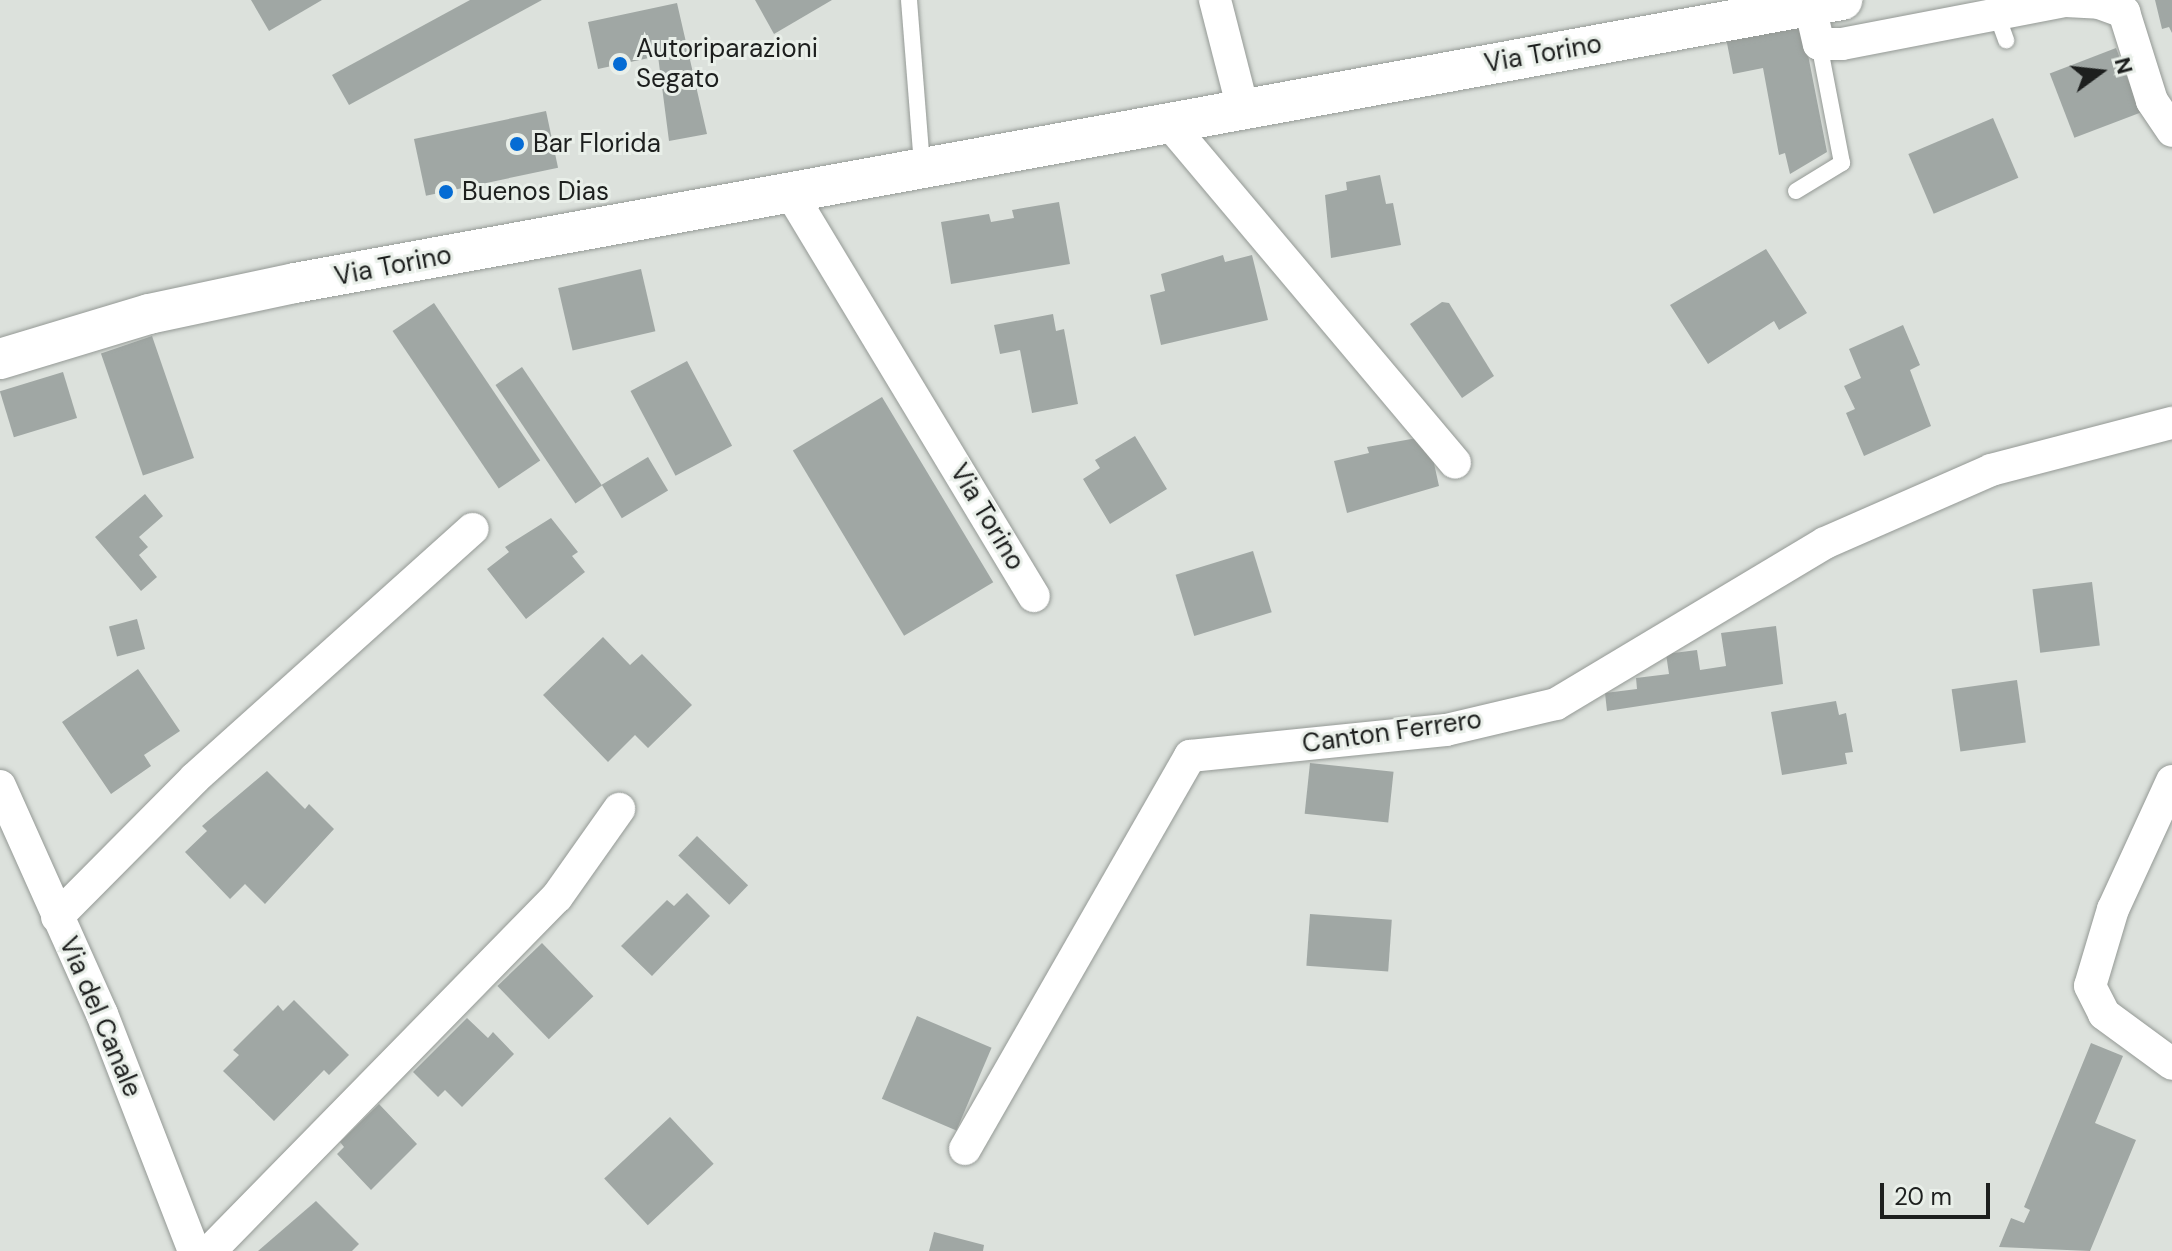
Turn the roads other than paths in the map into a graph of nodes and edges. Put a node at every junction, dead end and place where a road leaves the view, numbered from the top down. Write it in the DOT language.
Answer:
graph roads {
  1 [pos="909,0"];
  2 [pos="1215,0"];
  3 [pos="1824,17"];
  4 [pos="1243,109"];
  5 [pos="2167,114"];
  6 [pos="1169,123"];
  7 [pos="922,167"];
  8 [pos="1796,191"];
  9 [pos="790,192"];
  10 [pos="0,359"];
  11 [pos="2172,423"];
  12 [pos="1455,463"];
  13 [pos="473,529"];
  14 [pos="1034,596"];
  15 [pos="2172,781"];
  16 [pos="0,786"];
  17 [pos="619,809"];
  18 [pos="57,917"];
  19 [pos="2172,1064"];
  20 [pos="965,1149"];
  21 [pos="194,1251"];
  22 [pos="210,1251"];
  1 -- 7 [label="lane"];
  2 -- 4 [label="street"];
  3 -- 4 [label="street, Via Torino"];
  3 -- 5 [label="street"];
  3 -- 8 [label="lane"];
  4 -- 6 [label="street, Via Torino"];
  6 -- 7 [label="street, Via Torino"];
  6 -- 12 [label="street"];
  7 -- 9 [label="street, Via Torino"];
  9 -- 10 [label="street, Via Torino"];
  9 -- 14 [label="street, Via Torino"];
  11 -- 20 [label="street, Canton Ferrero"];
  13 -- 18 [label="street"];
  15 -- 19 [label="street"];
  16 -- 18 [label="street, Via del Canale"];
  17 -- 22 [label="street"];
  18 -- 21 [label="street, Via del Canale"];
}
